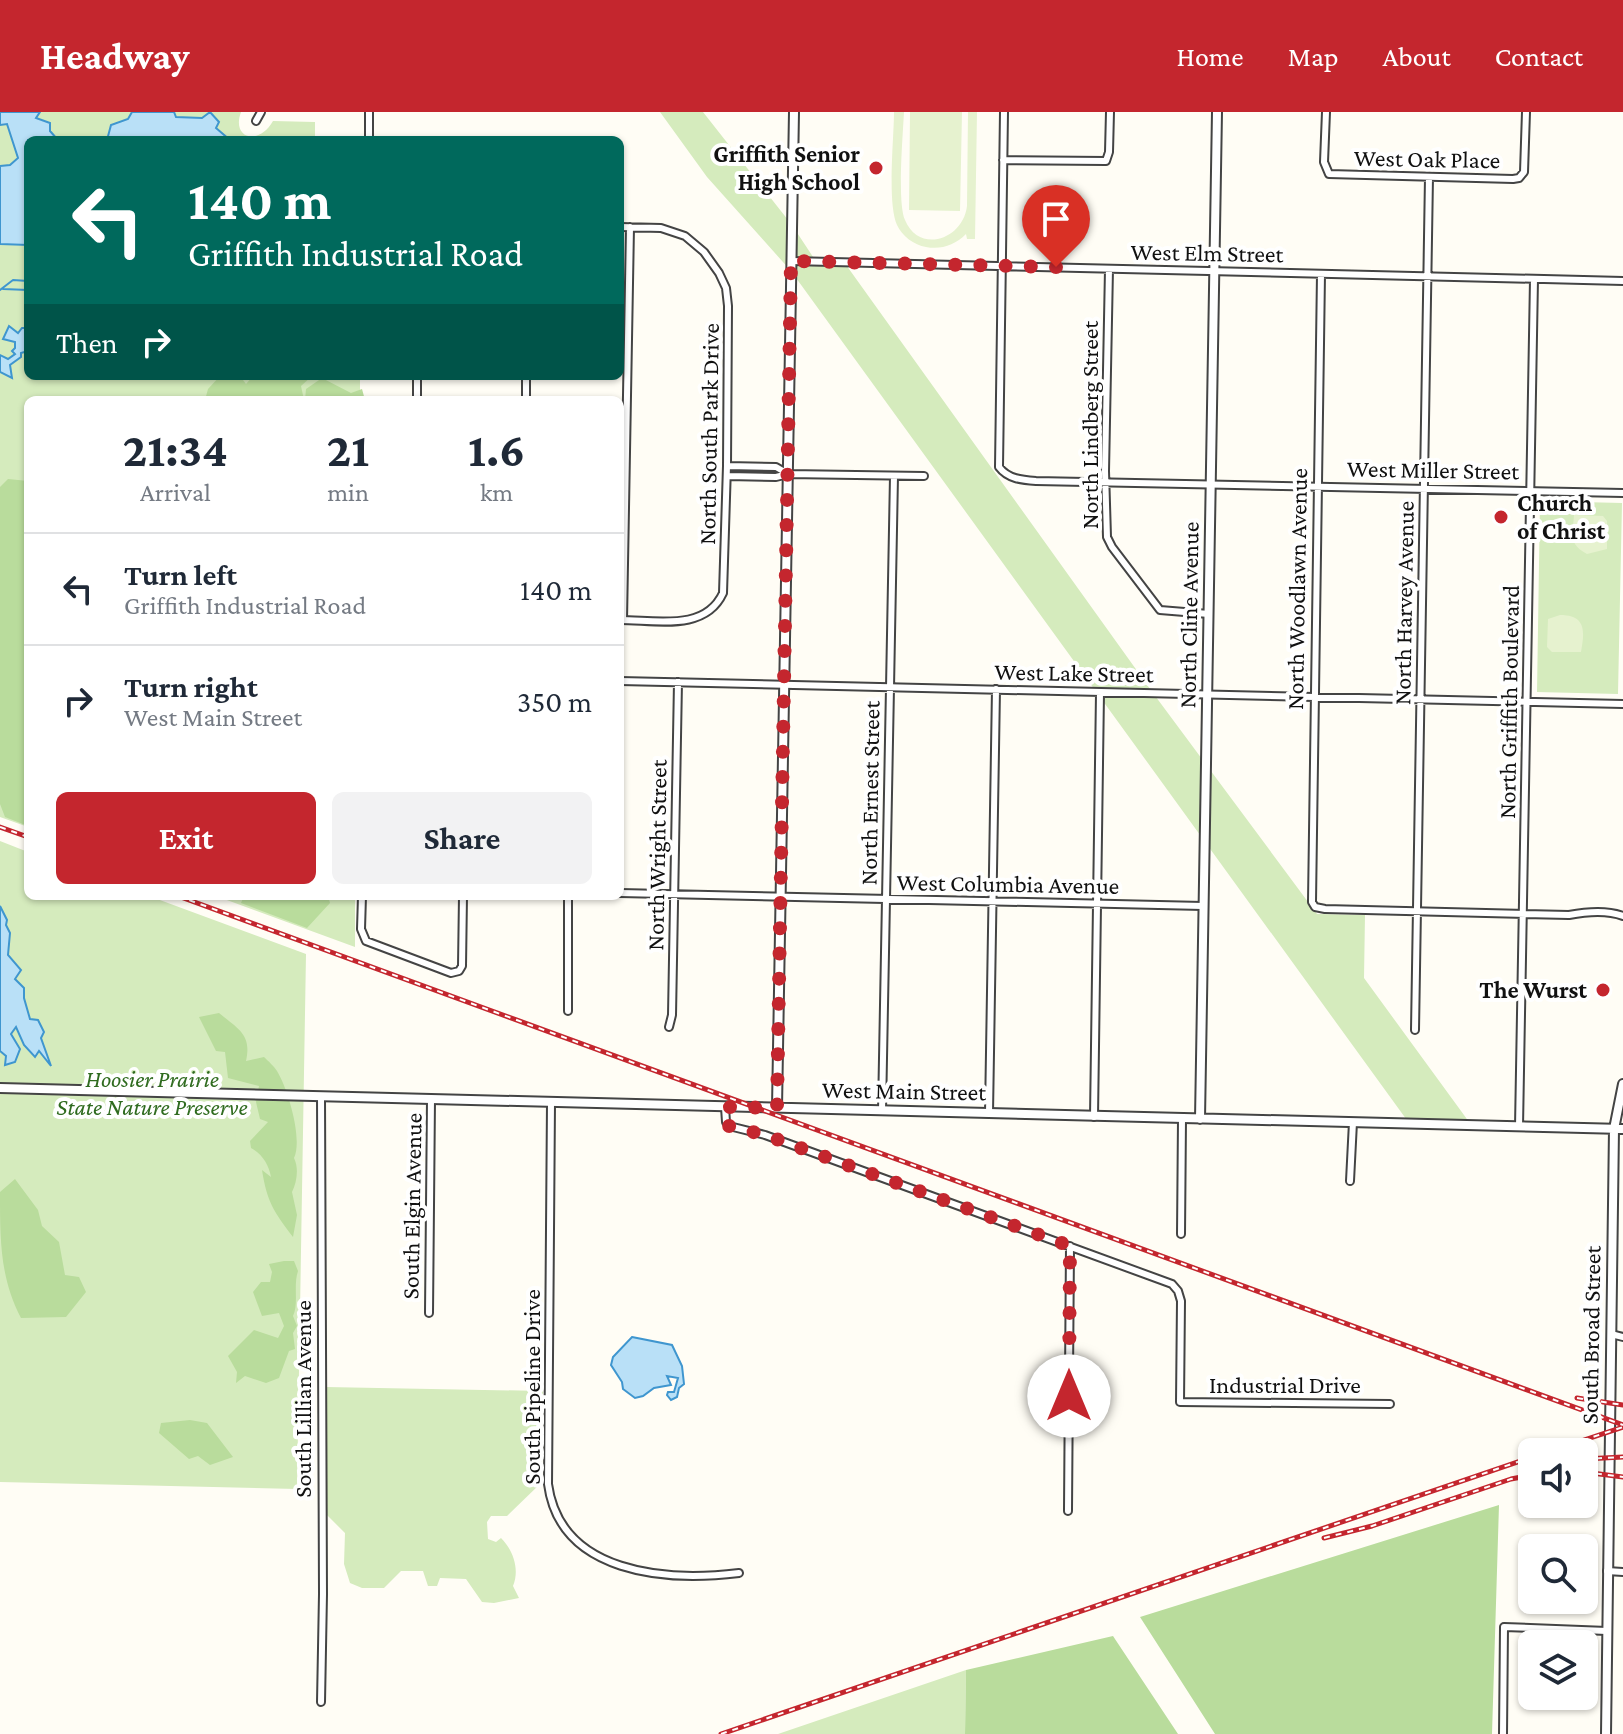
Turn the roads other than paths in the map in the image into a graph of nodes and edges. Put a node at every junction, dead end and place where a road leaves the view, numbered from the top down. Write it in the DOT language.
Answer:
graph roads {
  1 [pos="261,112"];
  2 [pos="369,112"];
  3 [pos="794,112"];
  4 [pos="1004,112"];
  5 [pos="1110,112"];
  6 [pos="1217,112"];
  7 [pos="1326,112"];
  8 [pos="1526,112"];
  9 [pos="256,121"];
  10 [pos="369,136"];
  11 [pos="1003,160"];
  12 [pos="1429,177"];
  13 [pos="624,227"];
  14 [pos="630,227"];
  15 [pos="791,261"];
  16 [pos="1002,266"];
  17 [pos="1109,269"];
  18 [pos="1215,271"];
  19 [pos="1321,274"];
  20 [pos="1427,276"];
  21 [pos="1534,279"];
  22 [pos="1623,281"];
  23 [pos="727,466"];
  24 [pos="788,474"];
  25 [pos="727,476"];
  26 [pos="894,476"];
  27 [pos="924,476"];
  28 [pos="1107,482"];
  29 [pos="1211,483"];
  30 [pos="1317,485"];
  31 [pos="1424,488"];
  32 [pos="1530,490"];
  33 [pos="1623,493"];
  34 [pos="624,522"];
  35 [pos="1209,614"];
  36 [pos="624,620"];
  37 [pos="624,681"];
  38 [pos="678,682"];
  39 [pos="784,685"];
  40 [pos="890,687"];
  41 [pos="996,689"];
  42 [pos="1100,693"];
  43 [pos="1207,694"];
  44 [pos="1314,697"];
  45 [pos="1420,700"];
  46 [pos="1528,702"];
  47 [pos="1623,704"];
  48 [pos="624,893"];
  49 [pos="674,895"];
  50 [pos="780,897"];
  51 [pos="886,899"];
  52 [pos="362,900"];
  53 [pos="463,900"];
  54 [pos="568,900"];
  55 [pos="992,902"];
  56 [pos="1098,904"];
  57 [pos="1203,906"];
  58 [pos="1417,911"];
  59 [pos="1523,914"];
  60 [pos="1623,916"];
  61 [pos="568,1011"];
  62 [pos="669,1027"];
  63 [pos="1415,1030"];
  64 [pos="1623,1084"];
  65 [pos="0,1088"];
  66 [pos="321,1096"];
  67 [pos="431,1099"];
  68 [pos="551,1103"];
  69 [pos="725,1107"];
  70 [pos="777,1108"];
  71 [pos="882,1111"];
  72 [pos="989,1113"];
  73 [pos="1094,1117"];
  74 [pos="1182,1119"];
  75 [pos="1200,1119"];
  76 [pos="1353,1122"];
  77 [pos="1519,1127"];
  78 [pos="1619,1129"];
  79 [pos="1350,1181"];
  80 [pos="1181,1234"];
  81 [pos="1070,1246"];
  82 [pos="429,1313"];
  83 [pos="1611,1334"];
  84 [pos="1623,1337"];
  85 [pos="1390,1404"];
  86 [pos="1068,1511"];
  87 [pos="1607,1571"];
  88 [pos="1623,1572"];
  89 [pos="739,1573"];
  90 [pos="1607,1631"];
  91 [pos="321,1702"];
  92 [pos="1503,1734"];
  93 [pos="1606,1734"];
  1 -- 9 [label="street"];
  2 -- 10 [label="street"];
  3 -- 15 [label="street"];
  4 -- 11 [label="street"];
  5 -- 11 [label="street"];
  6 -- 18 [label="street, North Cline Avenue"];
  7 -- 12 [label="street, West Oak Place"];
  8 -- 12 [label="street, West Oak Place"];
  11 -- 16 [label="street"];
  12 -- 20 [label="street, North Harvey Avenue"];
  13 -- 14 [label="street, North South Park Drive"];
  14 -- 23 [label="street, North South Park Drive"];
  14 -- 34 [label="street"];
  15 -- 16 [label="street, West Elm Street"];
  15 -- 24 [label="street"];
  16 -- 17 [label="street, West Elm Street"];
  16 -- 28 [label="street, West Miller Street"];
  17 -- 18 [label="street, West Elm Street"];
  17 -- 28 [label="street, North Lindberg Street"];
  18 -- 19 [label="street, West Elm Street"];
  18 -- 29 [label="street, North Cline Avenue"];
  19 -- 20 [label="street, West Elm Street"];
  19 -- 30 [label="street, North Woodlawn Avenue"];
  20 -- 21 [label="street, West Elm Street"];
  20 -- 31 [label="street, North Harvey Avenue"];
  21 -- 22 [label="street, West Elm Street"];
  21 -- 32 [label="street, North Griffith Boulevard"];
  23 -- 24 [label="street"];
  23 -- 25 [label="street, North South Park Drive"];
  24 -- 25 [label="street"];
  24 -- 26 [label="street"];
  24 -- 39 [label="street"];
  25 -- 36 [label="street, North South Park Drive"];
  26 -- 27 [label="street"];
  26 -- 40 [label="street, North Ernest Street"];
  28 -- 29 [label="street, West Miller Street"];
  28 -- 35 [label="street, North Lindberg Street"];
  29 -- 30 [label="street, West Miller Street"];
  29 -- 35 [label="street, North Cline Avenue"];
  30 -- 31 [label="street, West Miller Street"];
  30 -- 44 [label="street, North Woodlawn Avenue"];
  31 -- 32 [label="street, West Miller Street"];
  31 -- 45 [label="street, North Harvey Avenue"];
  32 -- 33 [label="street, West Miller Street"];
  32 -- 46 [label="street, North Griffith Boulevard"];
  35 -- 43 [label="street, North Cline Avenue"];
  37 -- 38 [label="street, West Lake Street"];
  38 -- 39 [label="street, West Lake Street"];
  38 -- 49 [label="street, North Wright Street"];
  39 -- 40 [label="street, West Lake Street"];
  39 -- 50 [label="street"];
  40 -- 41 [label="street, West Lake Street"];
  40 -- 51 [label="street, North Ernest Street"];
  41 -- 42 [label="street, West Lake Street"];
  41 -- 55 [label="street"];
  42 -- 43 [label="street, West Lake Street"];
  42 -- 56 [label="street"];
  43 -- 44 [label="street, West Lake Street"];
  43 -- 57 [label="street, North Cline Avenue"];
  44 -- 45 [label="street, West Lake Street"];
  44 -- 58 [label="street, North Woodlawn Avenue"];
  45 -- 46 [label="street, West Lake Street"];
  45 -- 58 [label="street, North Harvey Avenue"];
  46 -- 47 [label="street, West Lake Street"];
  46 -- 59 [label="street, North Griffith Boulevard"];
  48 -- 49 [label="street, West Columbia Avenue"];
  49 -- 50 [label="street, West Columbia Avenue"];
  49 -- 62 [label="street, North Wright Street"];
  50 -- 51 [label="street, West Columbia Avenue"];
  50 -- 70 [label="street"];
  51 -- 55 [label="street, West Columbia Avenue"];
  51 -- 71 [label="street, North Ernest Street"];
  52 -- 53 [label="street"];
  54 -- 61 [label="street"];
  55 -- 56 [label="street, West Columbia Avenue"];
  55 -- 72 [label="street"];
  56 -- 57 [label="street, West Columbia Avenue"];
  56 -- 73 [label="street"];
  57 -- 75 [label="street, North Cline Avenue"];
  58 -- 59 [label="street"];
  58 -- 63 [label="street, North Harvey Avenue"];
  59 -- 60 [label="street"];
  59 -- 77 [label="street, North Griffith Boulevard"];
  64 -- 78 [label="street, South Broad Street"];
  65 -- 66 [label="street, West Main Street"];
  66 -- 67 [label="street, West Main Street"];
  66 -- 91 [label="street, South Lillian Avenue"];
  67 -- 68 [label="street, West Main Street"];
  67 -- 82 [label="street, South Elgin Avenue"];
  68 -- 69 [label="street, West Main Street"];
  68 -- 89 [label="street, South Pipeline Drive"];
  69 -- 70 [label="street, West Main Street"];
  69 -- 81 [label="street"];
  70 -- 71 [label="street, West Main Street"];
  71 -- 72 [label="street, West Main Street"];
  72 -- 73 [label="street, West Main Street"];
  73 -- 74 [label="street, West Main Street"];
  74 -- 75 [label="street, West Main Street"];
  74 -- 80 [label="street"];
  75 -- 76 [label="street, West Main Street"];
  76 -- 77 [label="street, West Main Street"];
  76 -- 79 [label="street"];
  77 -- 78 [label="street, West Main Street"];
  78 -- 83 [label="street, South Broad Street"];
  81 -- 85 [label="street, Industrial Drive"];
  81 -- 86 [label="street"];
  83 -- 84 [label="street"];
  83 -- 87 [label="street, South Broad Street"];
  87 -- 88 [label="street"];
  87 -- 90 [label="street, South Broad Street"];
  90 -- 92 [label="street"];
  90 -- 93 [label="street, South Broad Street"];
}
